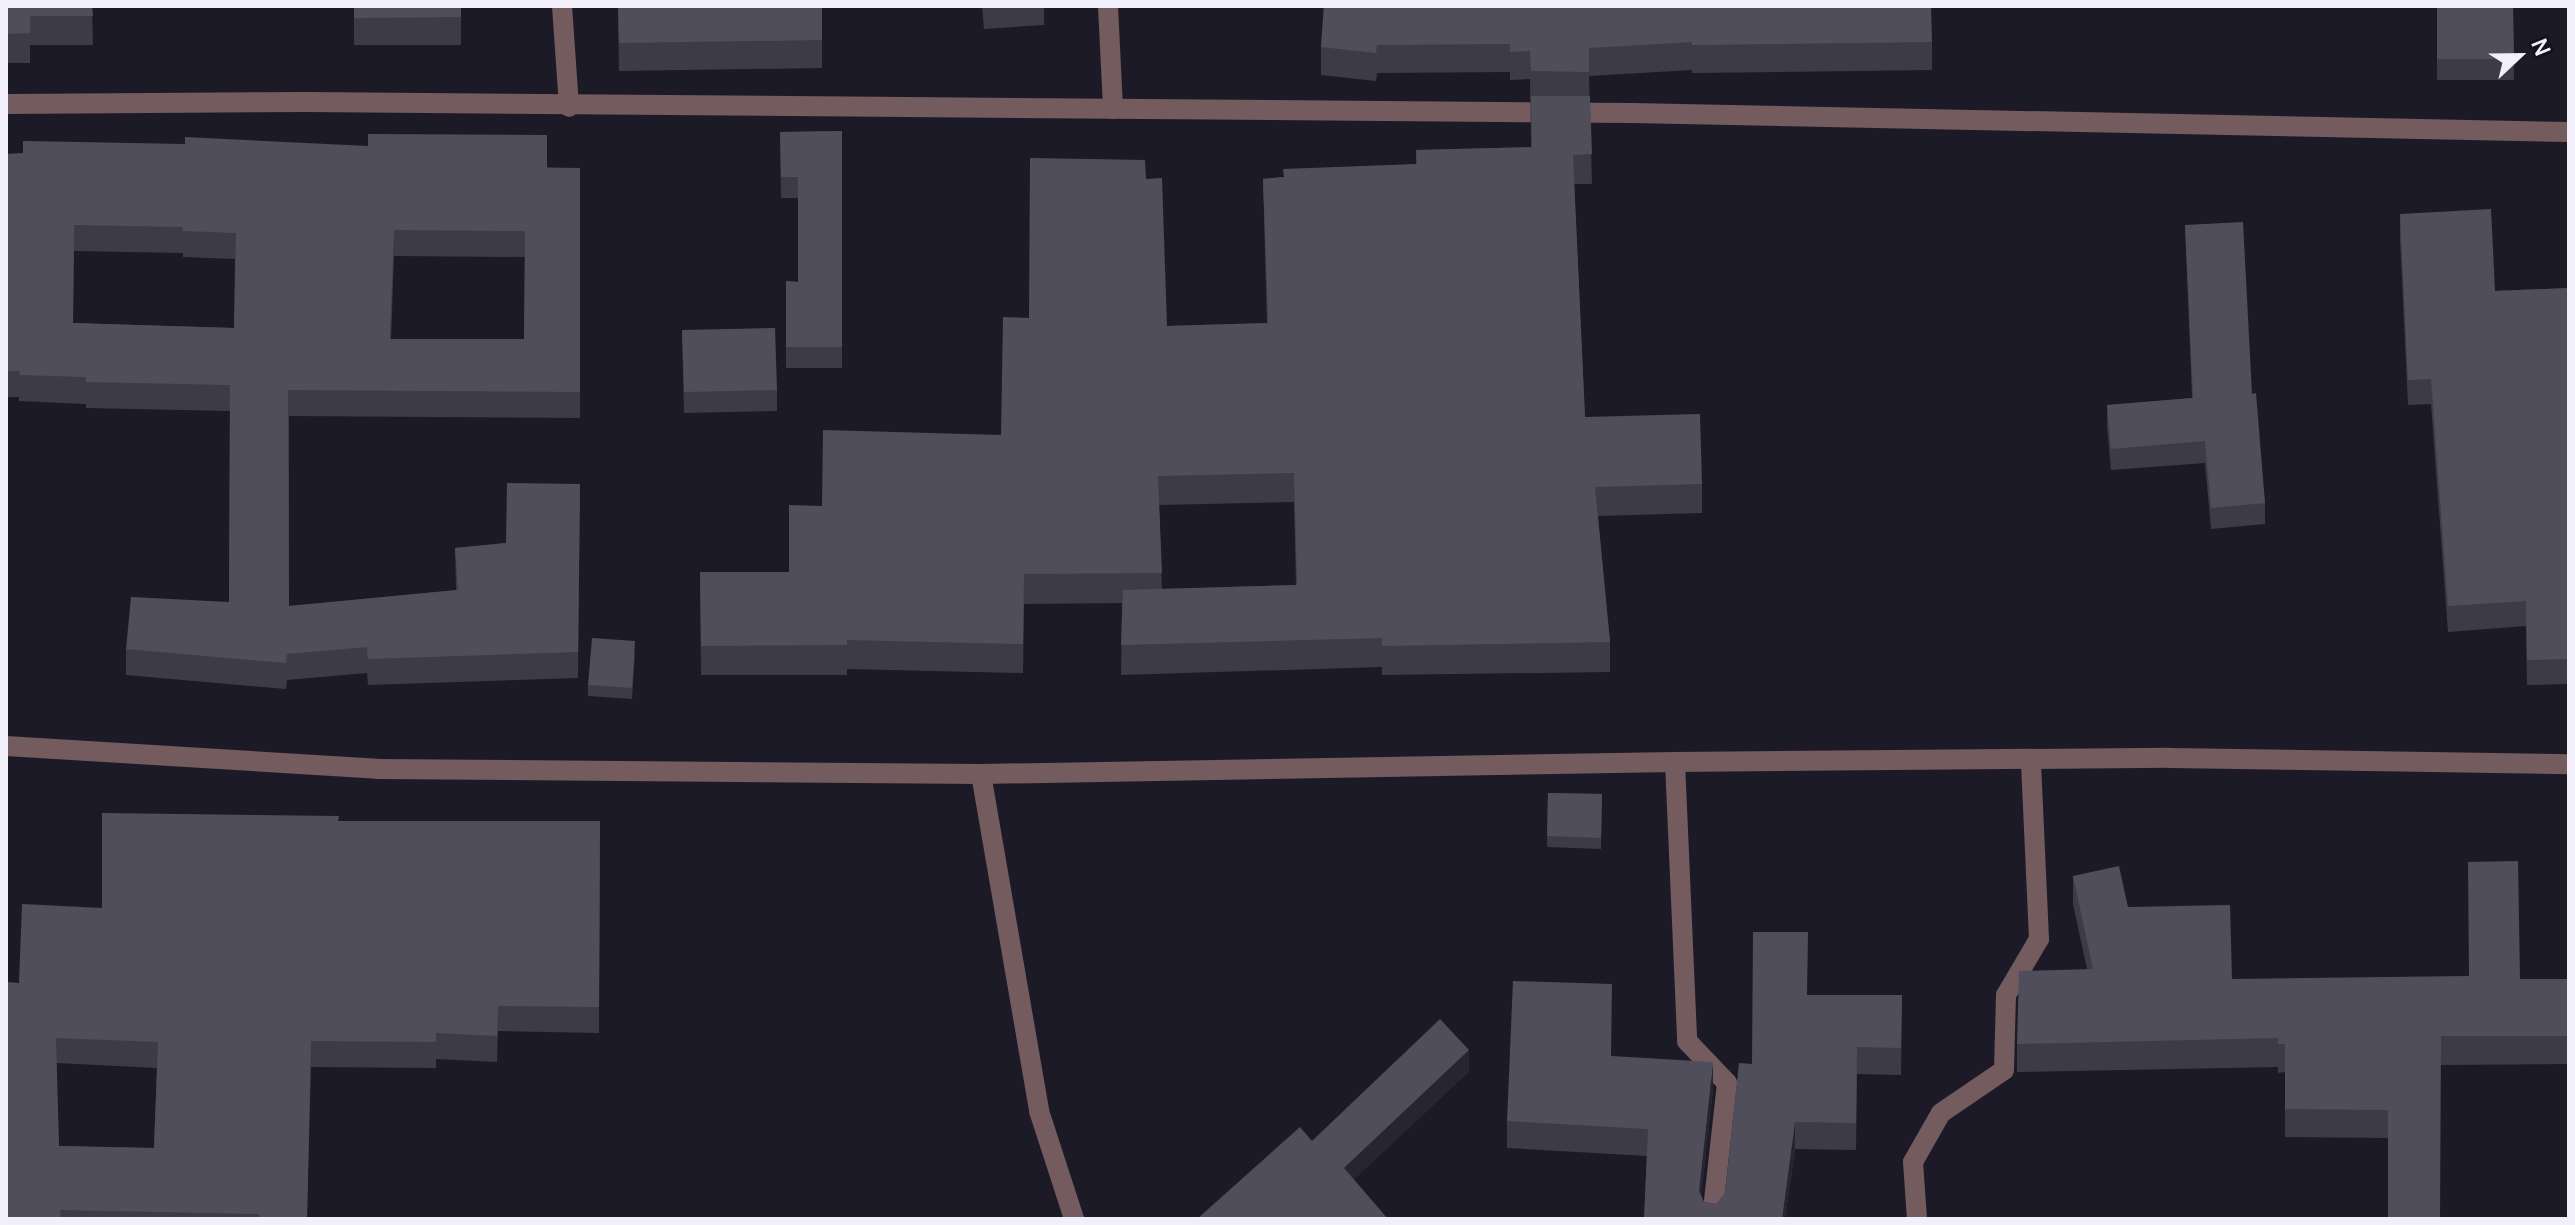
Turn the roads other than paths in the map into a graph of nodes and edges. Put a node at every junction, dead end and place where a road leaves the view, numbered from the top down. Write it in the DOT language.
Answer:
graph roads {
  1 [pos="562,6"];
  2 [pos="1108,6"];
  3 [pos="6,104"];
  4 [pos="569,107"];
  5 [pos="1113,109"];
  6 [pos="2569,132"];
  7 [pos="6,746"];
  8 [pos="2031,761"];
  9 [pos="1675,762"];
  10 [pos="2569,764"];
  11 [pos="981,774"];
  12 [pos="1074,1219"];
  13 [pos="1712,1219"];
  14 [pos="1917,1219"];
  1 -- 4 [label="street"];
  2 -- 5 [label="street"];
  3 -- 4 [label="street"];
  4 -- 5 [label="street"];
  5 -- 6 [label="street"];
  7 -- 11 [label="street"];
  8 -- 9 [label="street"];
  8 -- 10 [label="street"];
  8 -- 14 [label="street"];
  9 -- 11 [label="street"];
  9 -- 13 [label="street"];
  11 -- 12 [label="street"];
}
